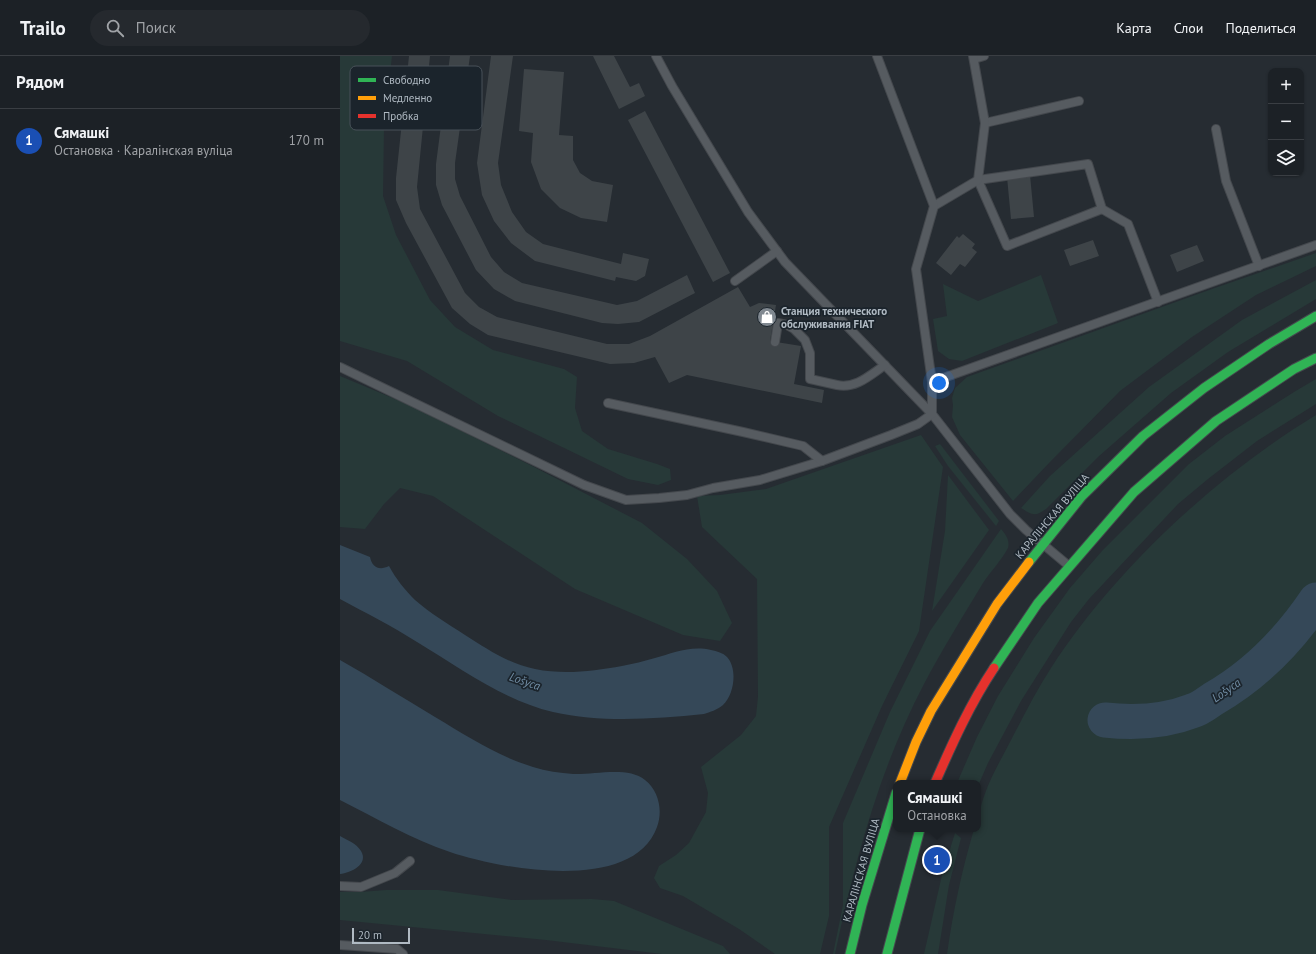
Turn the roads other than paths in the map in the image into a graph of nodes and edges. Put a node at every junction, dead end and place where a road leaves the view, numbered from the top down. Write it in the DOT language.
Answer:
graph roads {
  1 [pos="656,56"];
  2 [pos="876,56"];
  3 [pos="984,56"];
  4 [pos="973,58"];
  5 [pos="1079,101"];
  6 [pos="986,123"];
  7 [pos="1216,130"];
  8 [pos="978,180"];
  9 [pos="934,206"];
  10 [pos="1102,209"];
  11 [pos="1316,245"];
  12 [pos="777,252"];
  13 [pos="1259,266"];
  14 [pos="735,281"];
  15 [pos="1158,302"];
  16 [pos="1316,316"];
  17 [pos="775,342"];
  18 [pos="1316,358"];
  19 [pos="885,365"];
  20 [pos="340,367"];
  21 [pos="932,382"];
  22 [pos="608,403"];
  23 [pos="932,414"];
  24 [pos="822,461"];
  25 [pos="1043,543"];
  26 [pos="1070,566"];
  27 [pos="901,780"];
  28 [pos="936,780"];
  29 [pos="893,803"];
  30 [pos="919,832"];
  31 [pos="410,861"];
  32 [pos="340,886"];
  33 [pos="340,945"];
  34 [pos="404,954"];
  35 [pos="850,954"];
  36 [pos="887,954"];
  1 -- 12 [label="lane"];
  2 -- 9 [label="lane"];
  3 -- 4 [label="lane"];
  4 -- 6 [label="lane"];
  5 -- 6 [label="lane"];
  6 -- 8 [label="lane"];
  7 -- 13 [label="lane"];
  8 -- 9 [label="lane"];
  8 -- 10 [label="lane"];
  8 -- 10 [label="lane"];
  9 -- 21 [label="lane"];
  10 -- 15 [label="lane"];
  11 -- 13 [label="lane"];
  12 -- 14 [label="lane"];
  12 -- 19 [label="lane"];
  13 -- 15 [label="lane"];
  15 -- 21 [label="lane"];
  16 -- 25 [label="main road, КАРАЛІНСКАЯ ВУЛІЦА"];
  17 -- 19 [label="lane"];
  18 -- 26 [label="main road"];
  19 -- 23 [label="lane"];
  20 -- 24 [label="lane"];
  21 -- 23 [label="lane"];
  22 -- 24 [label="lane"];
  23 -- 24 [label="lane"];
  23 -- 25 [label="lane"];
  25 -- 26 [label="lane"];
  25 -- 27 [label="main road, КАРАЛІНСКАЯ ВУЛІЦА"];
  26 -- 28 [label="main road"];
  29 -- 35 [label="main road, КАРАЛІНСКАЯ ВУЛІЦА"];
  30 -- 36 [label="main road"];
  31 -- 32 [label="lane"];
  33 -- 34 [label="lane"];
}
